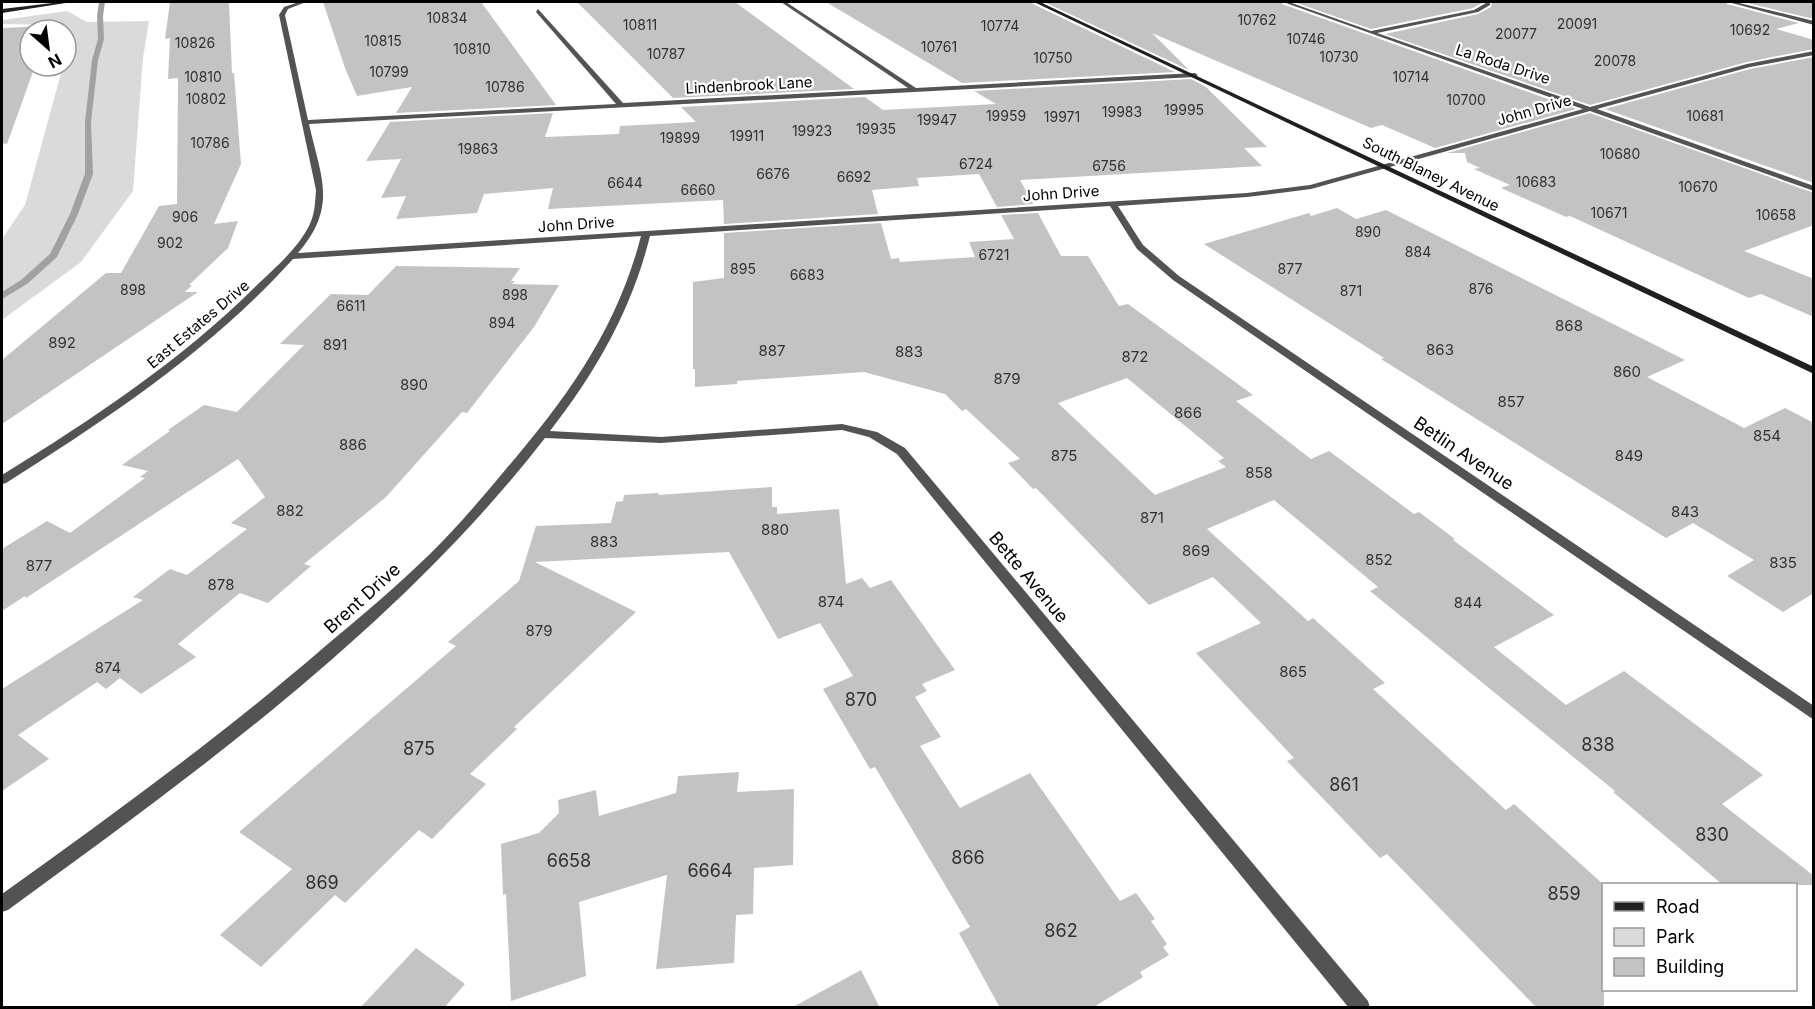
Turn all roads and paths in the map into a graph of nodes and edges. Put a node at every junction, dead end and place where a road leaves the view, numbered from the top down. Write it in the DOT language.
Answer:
graph roads {
  1 [pos="69,2"];
  2 [pos="303,2"];
  3 [pos="783,2"];
  4 [pos="1037,2"];
  5 [pos="1285,2"];
  6 [pos="1731,2"];
  7 [pos="1488,4"];
  8 [pos="2,11"];
  9 [pos="538,11"];
  10 [pos="1814,23"];
  11 [pos="1371,33"];
  12 [pos="1814,53"];
  13 [pos="1195,75"];
  14 [pos="915,90"];
  15 [pos="621,105"];
  16 [pos="1590,108"];
  17 [pos="305,122"];
  18 [pos="1382,166"];
  19 [pos="1814,189"];
  20 [pos="1113,204"];
  21 [pos="646,233"];
  22 [pos="292,255"];
  23 [pos="1814,371"];
  24 [pos="542,434"];
  25 [pos="2,480"];
  26 [pos="1814,714"];
  27 [pos="2,904"];
  28 [pos="1361,1008"];
  1 -- 8 [label="street"];
  2 -- 17 [label="street, East Estates Drive"];
  3 -- 14 [label="street"];
  4 -- 13 [label="street, South Blaney Avenue"];
  5 -- 11 [label="street, La Roda Drive"];
  6 -- 10 [label="street"];
  7 -- 11 [label="street"];
  9 -- 15 [label="street"];
  11 -- 16 [label="street, La Roda Drive"];
  12 -- 16 [label="street, John Drive"];
  13 -- 14 [label="street, Lindenbrook Lane"];
  13 -- 18 [label="street, South Blaney Avenue"];
  14 -- 15 [label="street, Lindenbrook Lane"];
  15 -- 17 [label="street, Lindenbrook Lane"];
  16 -- 18 [label="street, John Drive"];
  16 -- 19 [label="street, La Roda Drive"];
  17 -- 22 [label="street, East Estates Drive"];
  18 -- 20 [label="street, John Drive"];
  18 -- 23 [label="street, South Blaney Avenue"];
  20 -- 21 [label="street, John Drive"];
  20 -- 26 [label="street, Betlin Avenue"];
  21 -- 22 [label="street, John Drive"];
  21 -- 24 [label="street, Brent Drive"];
  22 -- 25 [label="street, East Estates Drive"];
  24 -- 27 [label="street, Brent Drive"];
  24 -- 28 [label="street, Bette Avenue"];
}
